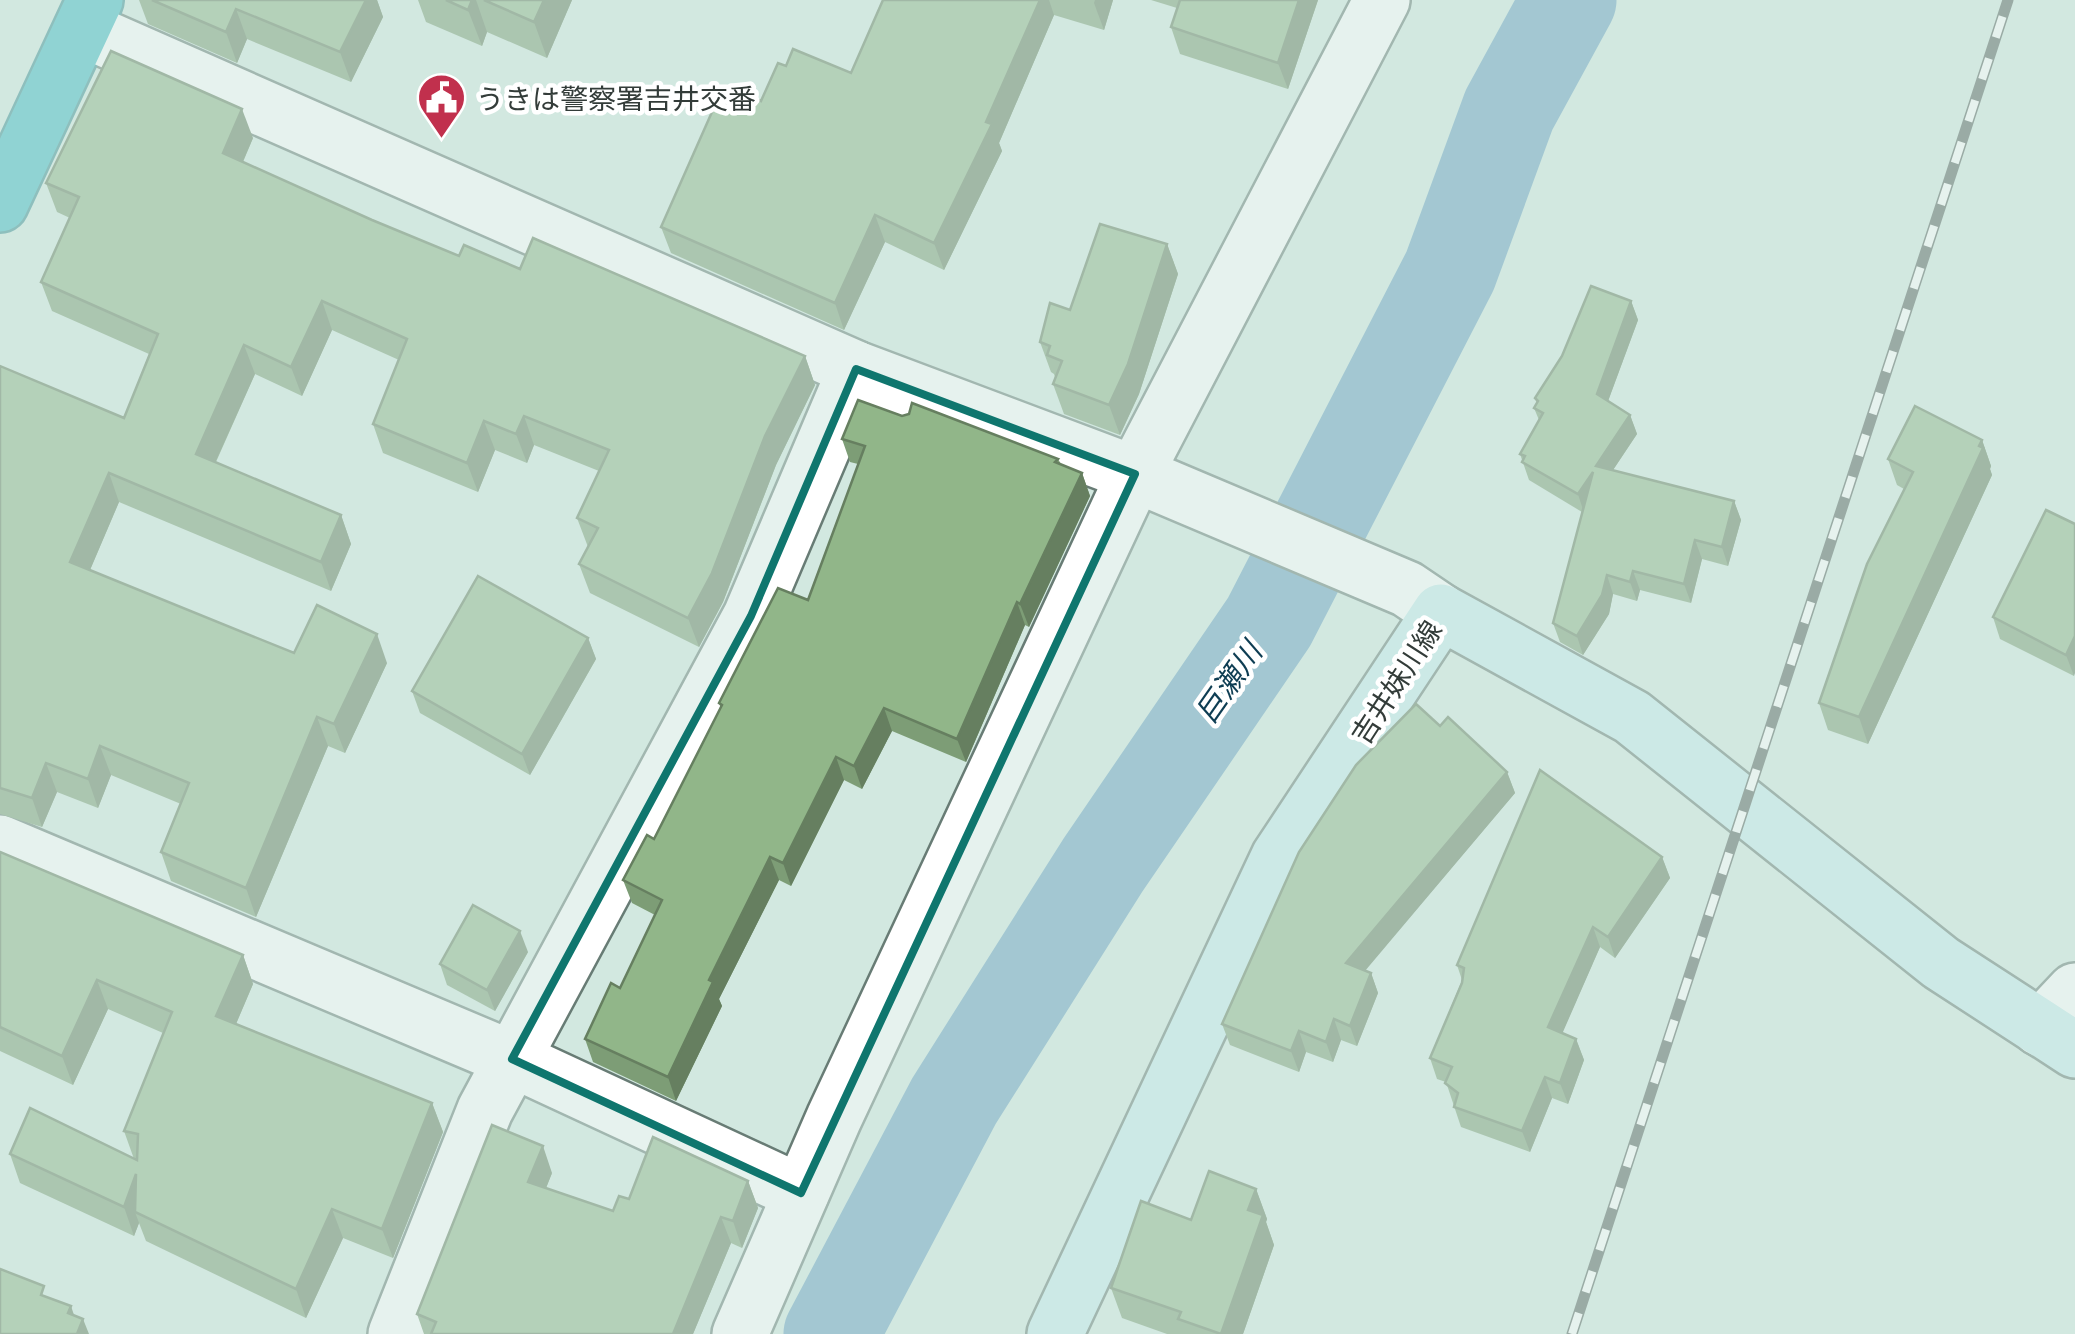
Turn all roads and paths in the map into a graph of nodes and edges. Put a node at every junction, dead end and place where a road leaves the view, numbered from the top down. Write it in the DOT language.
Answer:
graph roads {
  1 [pos="1382,0"];
  2 [pos="89,14"];
  3 [pos="14,136"];
  4 [pos="0,204"];
  5 [pos="856,369"];
  6 [pos="1150,481"];
  7 [pos="1424,601"];
  8 [pos="0,843"];
  9 [pos="2063,1023"];
  10 [pos="512,1059"];
  11 [pos="801,1193"];
  12 [pos="396,1334"];
  13 [pos="740,1334"];
  14 [pos="1056,1334"];
  1 -- 6 [label="street"];
  2 -- 3 [label="highway"];
  2 -- 5 [label="street"];
  3 -- 4 [label="highway"];
  5 -- 6 [label="street"];
  5 -- 10 [label="street"];
  6 -- 7 [label="street"];
  6 -- 11 [label="street"];
  7 -- 9 [label="main road, 吉井妹川線"];
  7 -- 14 [label="main road, 吉井妹川線"];
  8 -- 10 [label="street"];
  10 -- 11 [label="street"];
  10 -- 12 [label="street"];
  11 -- 13 [label="street"];
}
